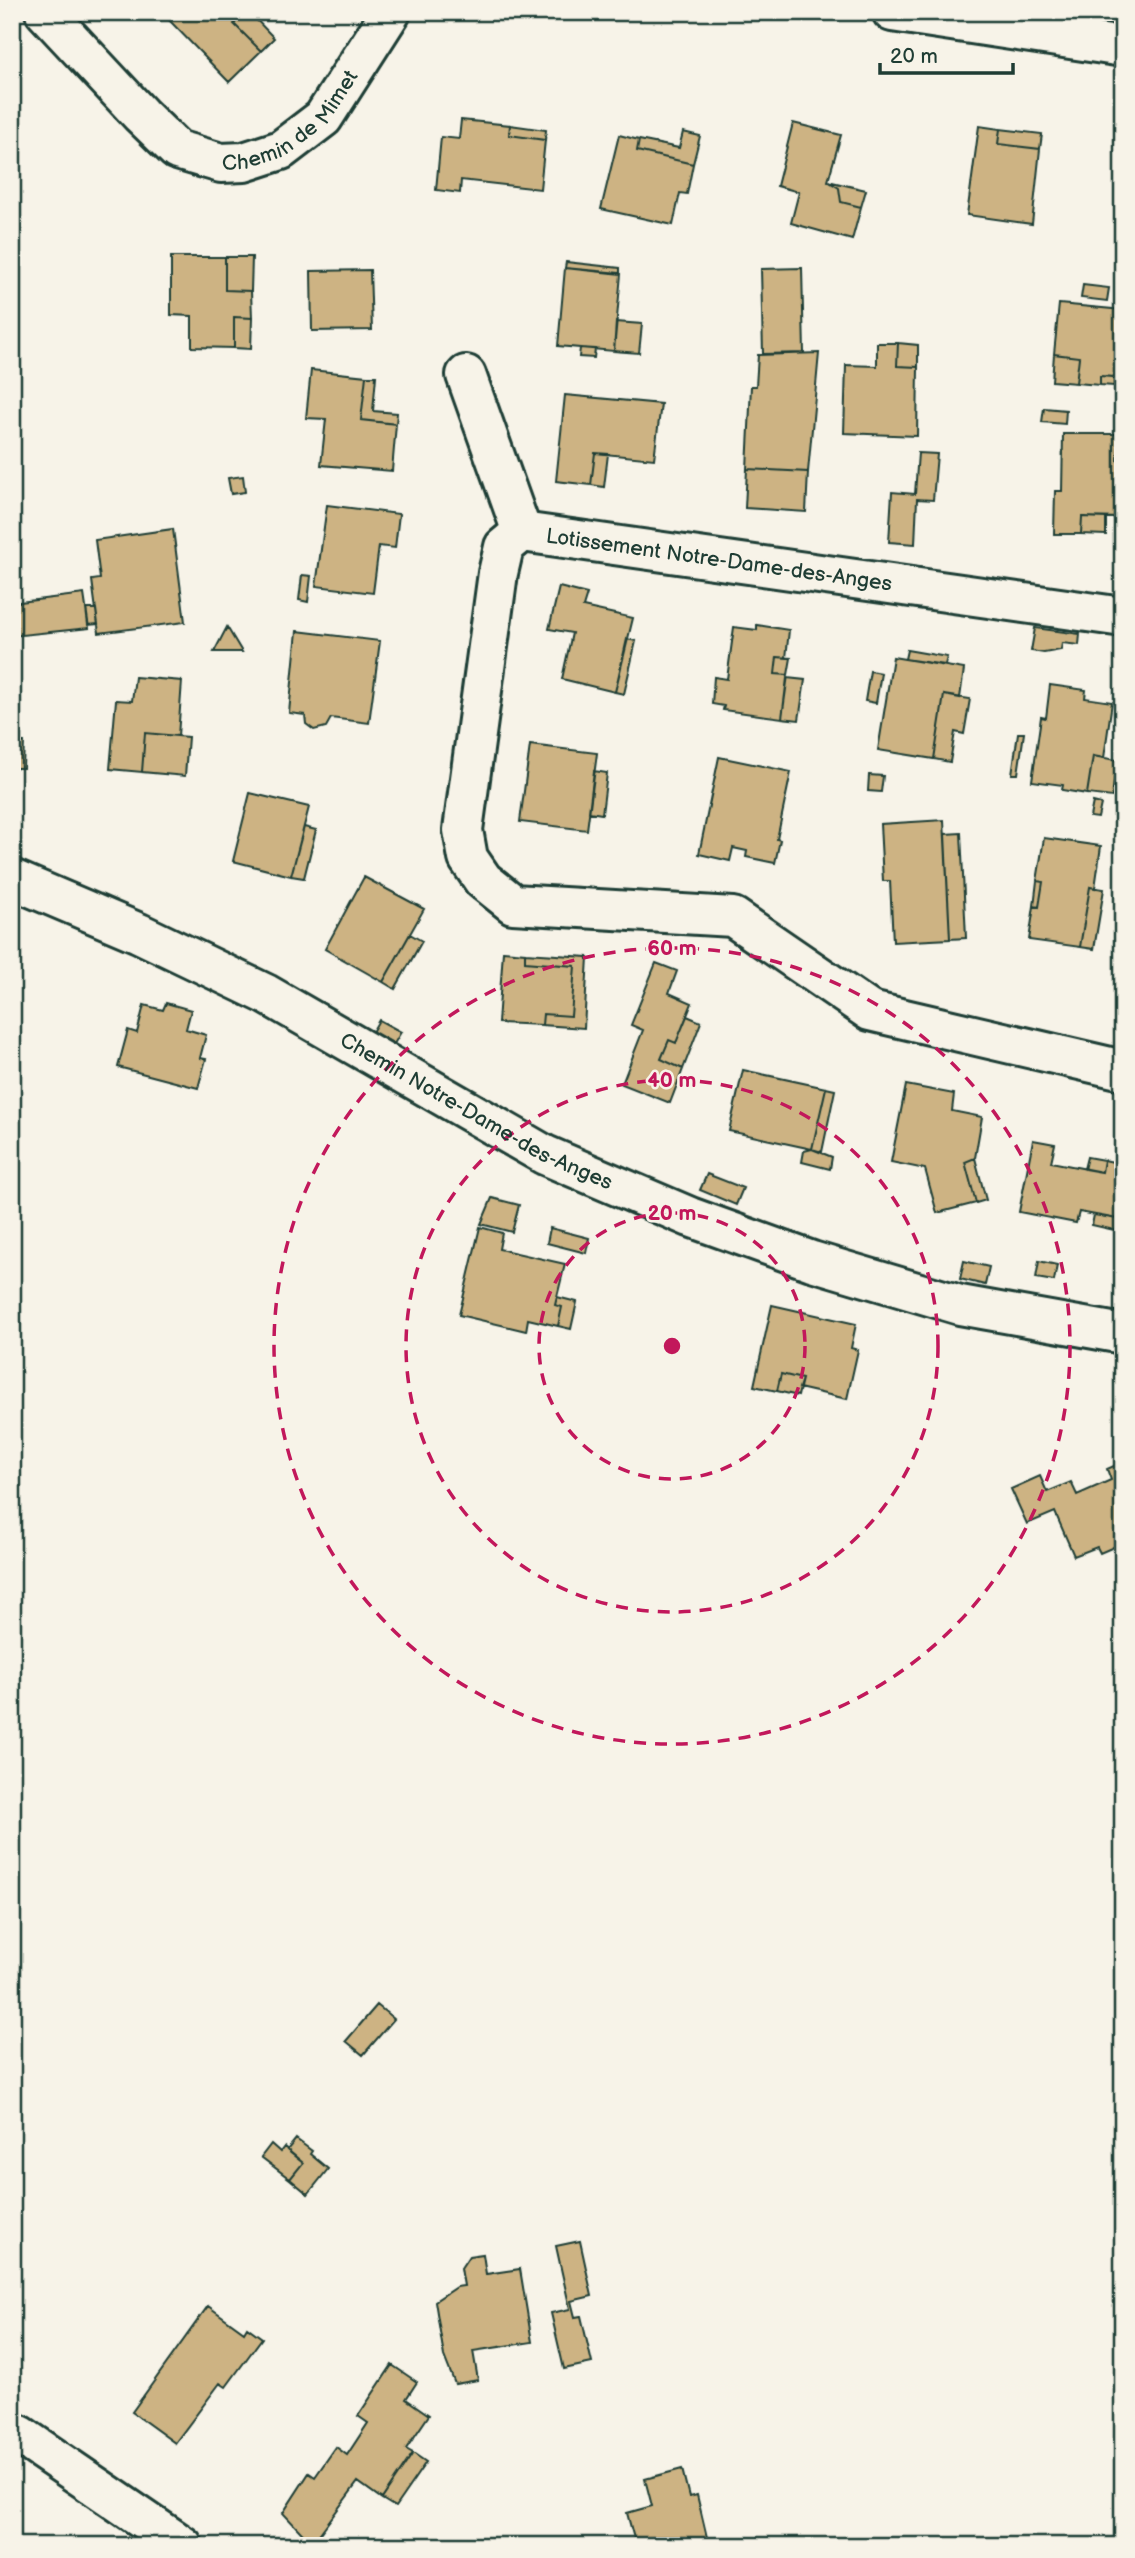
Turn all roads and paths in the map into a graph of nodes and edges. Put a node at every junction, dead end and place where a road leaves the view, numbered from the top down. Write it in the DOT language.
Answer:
graph roads {
  1 [pos="45,12"];
  2 [pos="391,12"];
  3 [pos="892,12"];
  4 [pos="1123,47"];
  5 [pos="466,375"];
  6 [pos="522,532"];
  7 [pos="1123,617"];
  8 [pos="12,879"];
  9 [pos="1123,1070"];
  10 [pos="1123,1334"];
  11 [pos="12,2432"];
  12 [pos="183,2546"];
  1 -- 2 [label="street, Chemin de Mimet"];
  3 -- 4 [label="street"];
  5 -- 6 [label="street"];
  6 -- 7 [label="street, Lotissement Notre-Dame-des-Anges"];
  6 -- 9 [label="street, Lotissement Notre-Dame-des-Anges"];
  8 -- 10 [label="street, Chemin Notre-Dame-des-Anges"];
  11 -- 12 [label="street"];
}
